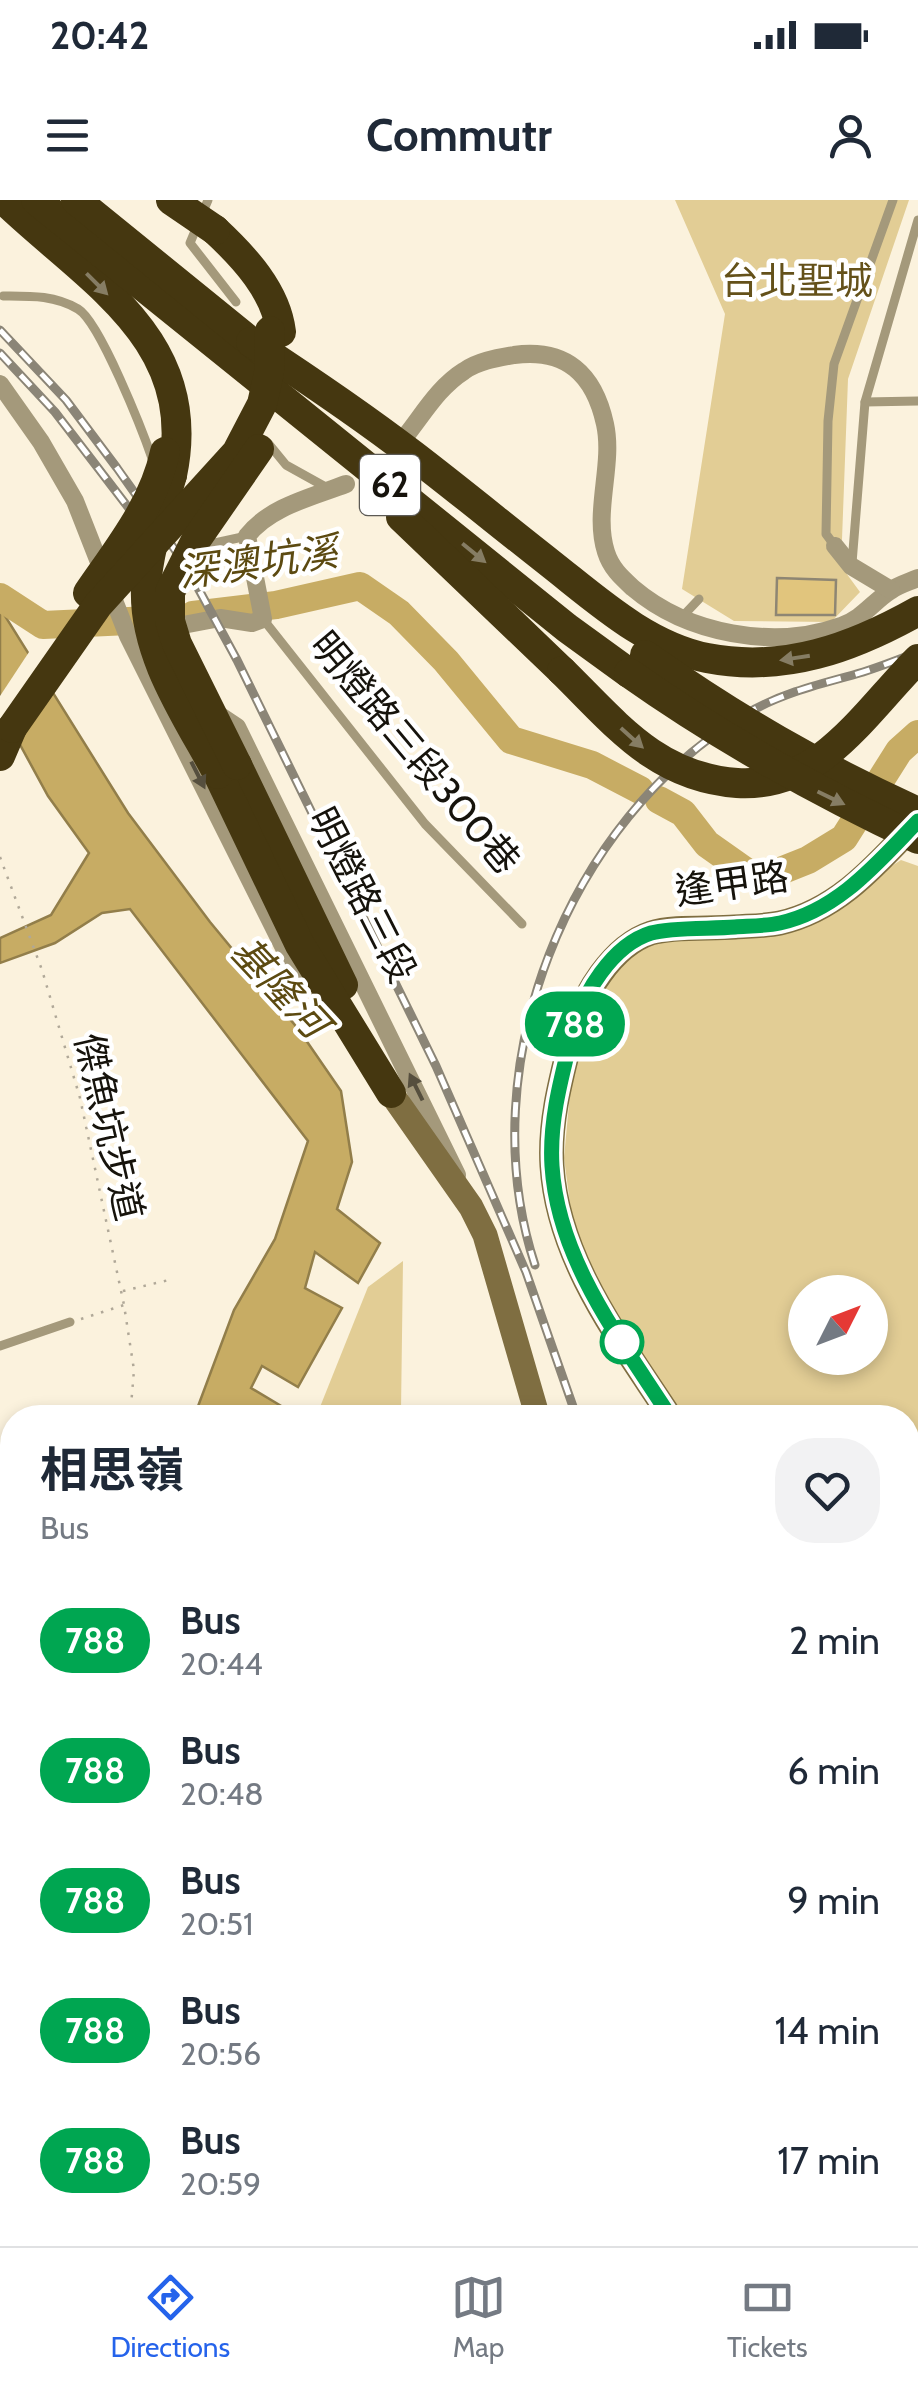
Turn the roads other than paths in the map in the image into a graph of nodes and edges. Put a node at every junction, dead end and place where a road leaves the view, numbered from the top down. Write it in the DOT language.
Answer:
graph roads {
  1 [pos="76,200"];
  2 [pos="172,200"];
  3 [pos="894,200"];
  4 [pos="17,202"];
  5 [pos="918,220"];
  6 [pos="217,224"];
  7 [pos="916,235"];
  8 [pos="160,285"];
  9 [pos="3,296"];
  10 [pos="236,302"];
  11 [pos="267,335"];
  12 [pos="254,376"];
  13 [pos="0,384"];
  14 [pos="918,401"];
  15 [pos="865,402"];
  16 [pos="241,410"];
  17 [pos="408,433"];
  18 [pos="169,463"];
  19 [pos="339,487"];
  20 [pos="247,536"];
  21 [pos="835,546"];
  22 [pos="851,566"];
  23 [pos="918,578"];
  24 [pos="891,590"];
  25 [pos="699,599"];
  26 [pos="918,611"];
  27 [pos="682,617"];
  28 [pos="263,619"];
  29 [pos="127,635"];
  30 [pos="138,656"];
  31 [pos="645,656"];
  32 [pos="918,658"];
  33 [pos="199,702"];
  34 [pos="171,721"];
  35 [pos="0,722"];
  36 [pos="0,756"];
  37 [pos="228,770"];
  38 [pos="918,812"];
  39 [pos="918,821"];
  40 [pos="918,839"];
  41 [pos="522,924"];
  42 [pos="392,1093"];
  43 [pos="471,1207"];
  44 [pos="70,1322"];
  45 [pos="0,1346"];
  46 [pos="534,1405"];
  47 [pos="663,1405"];
  1 -- 8 [label="highway, 62"];
  2 -- 6 [label="highway, bridge"];
  3 -- 21 [label="lane"];
  4 -- 8 [label="highway, 62"];
  4 -- 18 [label="highway, one-way"];
  5 -- 7 [label="lane"];
  6 -- 10 [label="lane"];
  6 -- 11 [label="highway"];
  7 -- 15 [label="lane"];
  8 -- 11 [label="highway, 62"];
  8 -- 12 [label="highway, 62"];
  9 -- 20 [label="lane"];
  11 -- 31 [label="highway, 62"];
  11 -- 36 [label="highway, bridge"];
  11 -- 37 [label="highway, bridge"];
  12 -- 31 [label="highway, 62, one-way"];
  12 -- 32 [label="highway, one-way, bridge"];
  13 -- 29 [label="street, 明燈路三段, bridge"];
  14 -- 15 [label="lane"];
  15 -- 22 [label="lane"];
  16 -- 19 [label="lane"];
  17 -- 27 [label="street"];
  18 -- 35 [label="highway, bridge"];
  18 -- 37 [label="highway, bridge"];
  19 -- 20 [label="street"];
  20 -- 28 [label="street"];
  21 -- 22 [label="street"];
  22 -- 24 [label="street"];
  23 -- 24 [label="street"];
  24 -- 27 [label="street"];
  25 -- 27 [label="lane"];
  26 -- 31 [label="highway, one-way"];
  28 -- 29 [label="street"];
  28 -- 41 [label="lane, 明燈路三段300巷"];
  29 -- 30 [label="street, 明燈路三段"];
  30 -- 33 [label="street, 明燈路三段"];
  30 -- 34 [label="street, 明燈路三段"];
  31 -- 38 [label="highway, 62, bridge"];
  31 -- 40 [label="highway, 62, one-way, bridge"];
  33 -- 34 [label="street"];
  43 -- 33 [label="street, 明燈路三段, one-way"];
  34 -- 42 [label="street, 明燈路三段, one-way"];
  37 -- 42 [label="highway"];
  39 -- 47 [label="main road, 逢甲路"];
  42 -- 43 [label="main road, 明燈路三段"];
  43 -- 46 [label="main road, 明燈路三段"];
  44 -- 45 [label="lane"];
}
